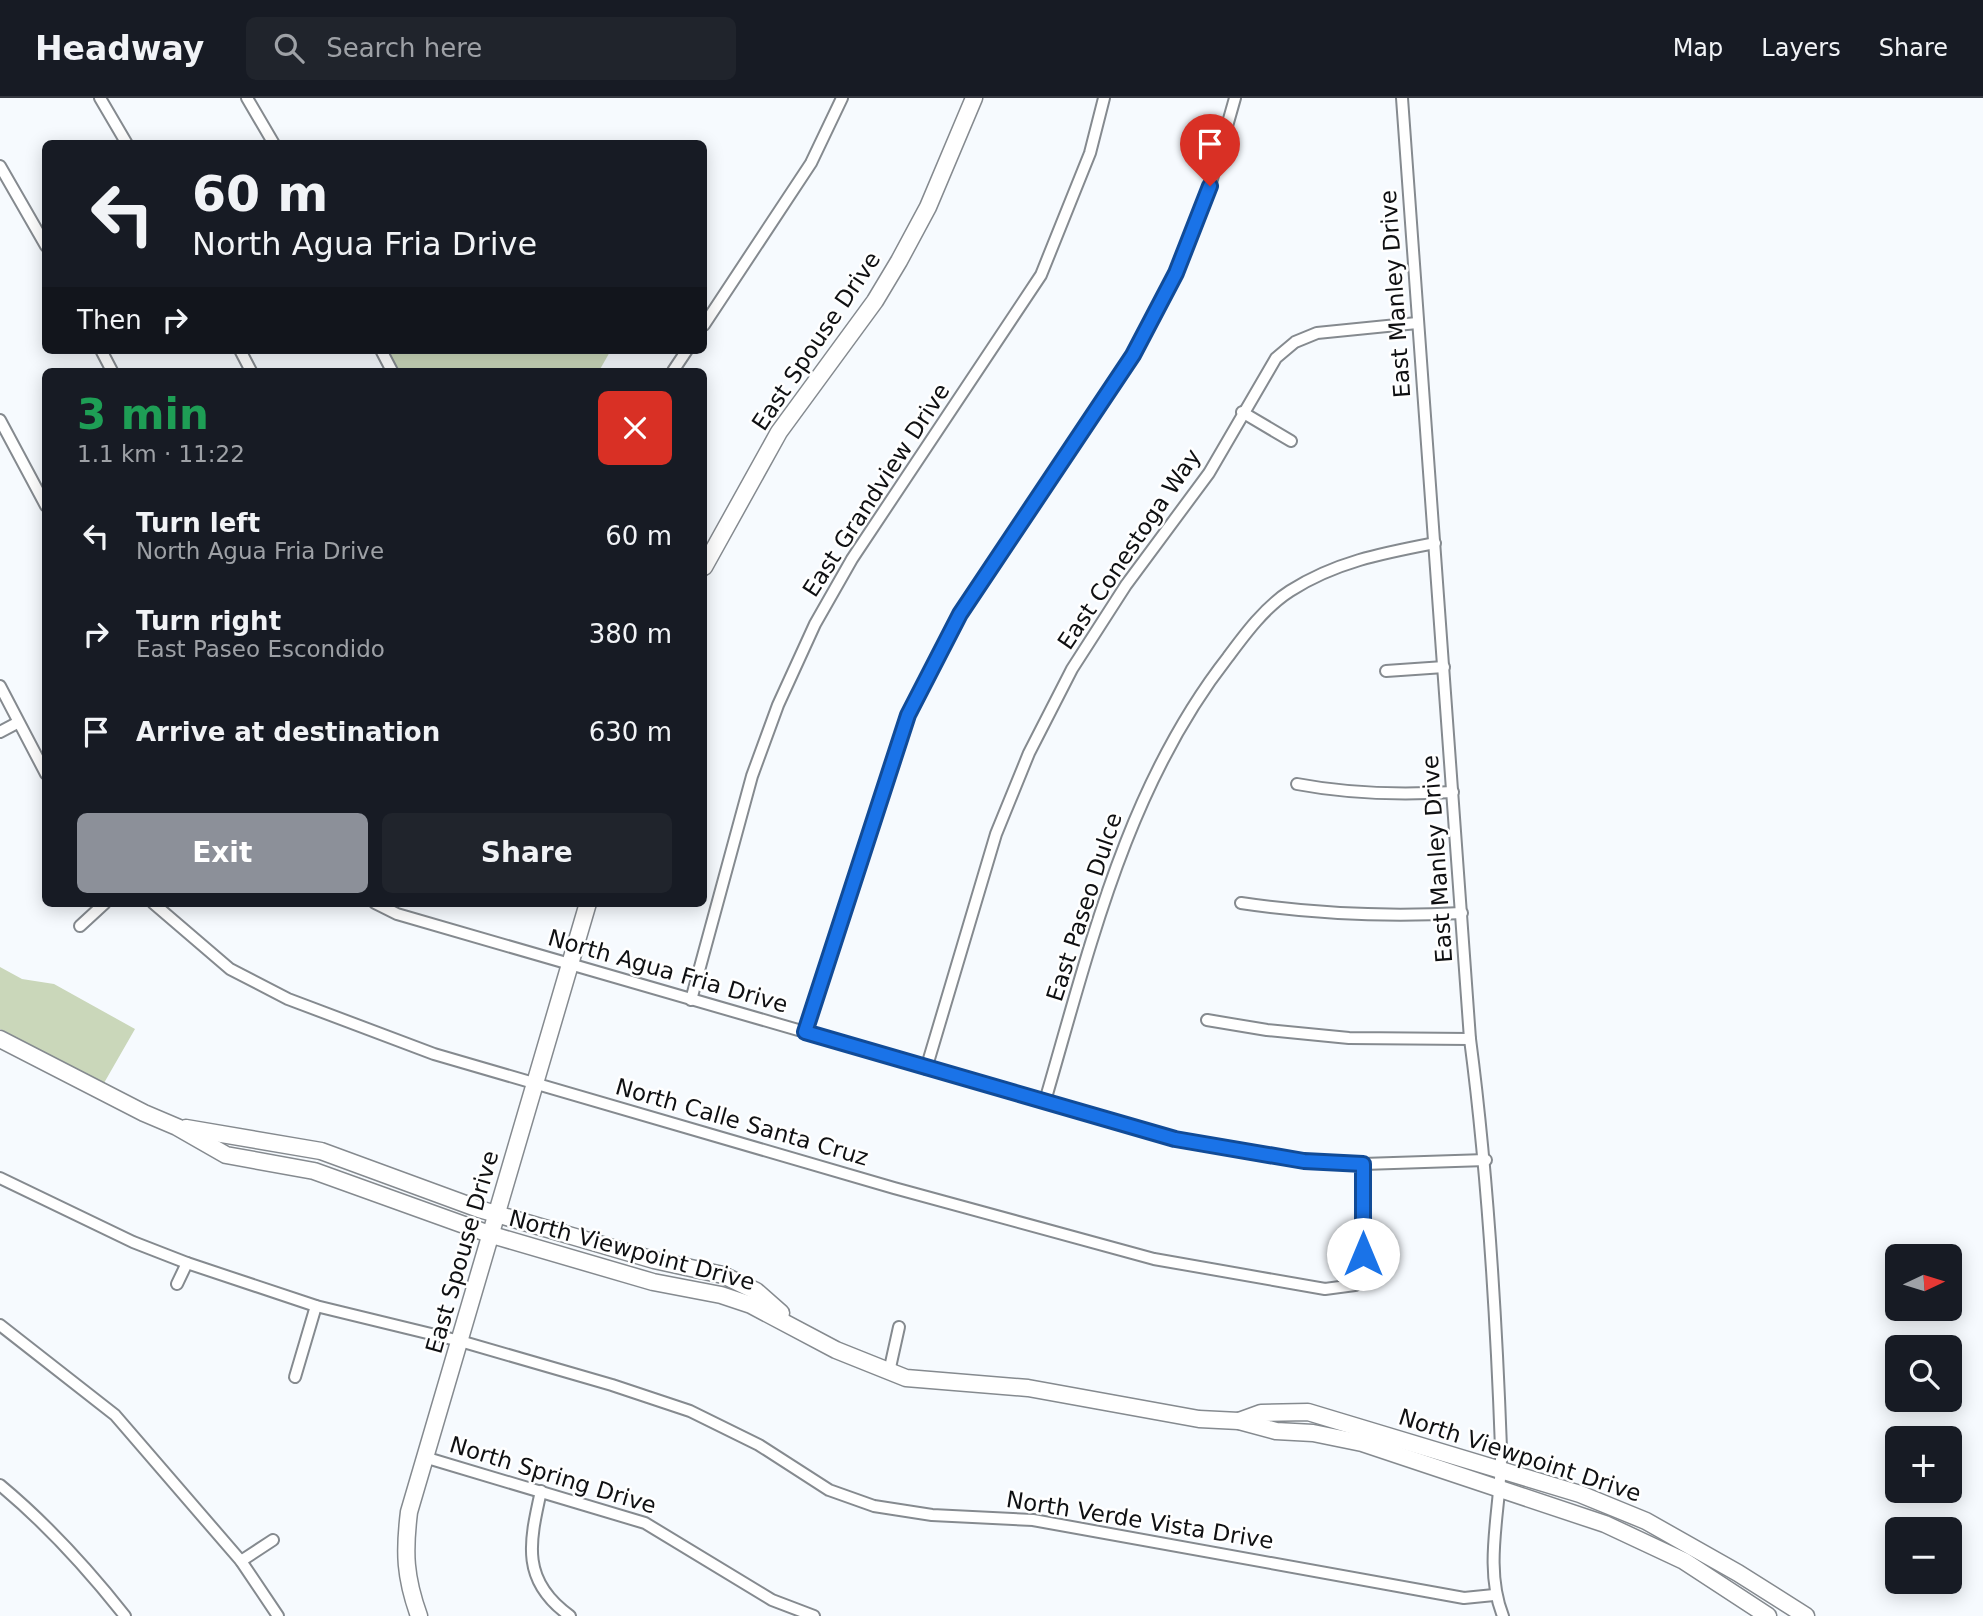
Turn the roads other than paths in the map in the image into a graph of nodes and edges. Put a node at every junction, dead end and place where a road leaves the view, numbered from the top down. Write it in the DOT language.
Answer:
graph roads {
  1 [pos="100,98"];
  2 [pos="247,98"];
  3 [pos="842,98"];
  4 [pos="974,98"];
  5 [pos="1104,98"];
  6 [pos="1235,98"];
  7 [pos="1402,98"];
  8 [pos="125,140"];
  9 [pos="272,140"];
  10 [pos="0,166"];
  11 [pos="42,239"];
  12 [pos="707,320"];
  13 [pos="1417,323"];
  14 [pos="1242,412"];
  15 [pos="0,419"];
  16 [pos="1291,440"];
  17 [pos="42,498"];
  18 [pos="1435,544"];
  19 [pos="707,562"];
  20 [pos="1444,667"];
  21 [pos="1386,671"];
  22 [pos="0,686"];
  23 [pos="17,723"];
  24 [pos="0,732"];
  25 [pos="42,767"];
  26 [pos="1297,784"];
  27 [pos="1453,792"];
  28 [pos="1241,903"];
  29 [pos="101,907"];
  30 [pos="158,907"];
  31 [pos="383,907"];
  32 [pos="587,907"];
  33 [pos="1462,913"];
  34 [pos="80,926"];
  35 [pos="569,964"];
  36 [pos="691,1000"];
  37 [pos="1207,1020"];
  38 [pos="805,1032"];
  39 [pos="0,1039"];
  40 [pos="1470,1039"];
  41 [pos="926,1069"];
  42 [pos="534,1082"];
  43 [pos="1045,1101"];
  44 [pos="177,1126"];
  45 [pos="1486,1160"];
  46 [pos="1363,1164"];
  47 [pos="0,1178"];
  48 [pos="498,1215"];
  49 [pos="492,1235"];
  50 [pos="187,1263"];
  51 [pos="177,1284"];
  52 [pos="316,1306"];
  53 [pos="0,1325"];
  54 [pos="796,1326"];
  55 [pos="900,1327"];
  56 [pos="460,1341"];
  57 [pos="889,1372"];
  58 [pos="295,1377"];
  59 [pos="1239,1421"];
  60 [pos="424,1457"];
  61 [pos="1501,1470"];
  62 [pos="0,1485"];
  63 [pos="1502,1488"];
  64 [pos="541,1491"];
  65 [pos="274,1540"];
  66 [pos="241,1561"];
  67 [pos="1494,1595"];
  68 [pos="125,1616"];
  69 [pos="278,1616"];
  70 [pos="419,1616"];
  71 [pos="570,1616"];
  72 [pos="814,1616"];
  73 [pos="1503,1616"];
  74 [pos="1768,1616"];
  75 [pos="1805,1616"];
  1 -- 8 [label="street"];
  2 -- 9 [label="street"];
  3 -- 12 [label="street"];
  4 -- 19 [label="main road, East Spouse Drive"];
  5 -- 36 [label="street, East Grandview Drive"];
  6 -- 38 [label="street"];
  7 -- 13 [label="street, East Manley Drive"];
  10 -- 11 [label="street"];
  13 -- 14 [label="street, East Conestoga Way"];
  13 -- 18 [label="street, East Manley Drive"];
  14 -- 16 [label="street"];
  14 -- 41 [label="street, East Conestoga Way"];
  15 -- 17 [label="street"];
  18 -- 20 [label="street, East Manley Drive"];
  18 -- 43 [label="street, East Paseo Dulce"];
  20 -- 21 [label="street"];
  20 -- 27 [label="street, East Manley Drive"];
  22 -- 23 [label="street"];
  23 -- 24 [label="street"];
  23 -- 25 [label="street"];
  26 -- 27 [label="street"];
  27 -- 33 [label="street, East Manley Drive"];
  28 -- 33 [label="street"];
  29 -- 34 [label="street"];
  30 -- 42 [label="street, North Calle Santa Cruz"];
  31 -- 35 [label="street, North Agua Fria Drive"];
  32 -- 35 [label="main road, East Spouse Drive"];
  33 -- 40 [label="street, East Manley Drive"];
  35 -- 36 [label="street, North Agua Fria Drive"];
  35 -- 42 [label="main road, East Spouse Drive"];
  36 -- 38 [label="street, North Agua Fria Drive"];
  37 -- 40 [label="street"];
  38 -- 41 [label="street, North Agua Fria Drive"];
  39 -- 44 [label="main road, North Viewpoint Drive"];
  40 -- 45 [label="street, East Manley Drive"];
  41 -- 43 [label="street, North Agua Fria Drive"];
  42 -- 46 [label="street, North Calle Santa Cruz"];
  42 -- 48 [label="main road, East Spouse Drive"];
  43 -- 46 [label="street, North Agua Fria Drive"];
  44 -- 48 [label="main road, North Viewpoint Drive"];
  44 -- 49 [label="main road, North Viewpoint Drive"];
  45 -- 46 [label="street, North Agua Fria Drive"];
  45 -- 61 [label="street, East Manley Drive"];
  47 -- 50 [label="street, North Verde Vista Drive"];
  48 -- 49 [label="main road, East Spouse Drive"];
  48 -- 54 [label="main road, North Viewpoint Drive"];
  49 -- 54 [label="main road, North Viewpoint Drive"];
  49 -- 56 [label="main road, East Spouse Drive"];
  50 -- 51 [label="street"];
  50 -- 52 [label="street, North Verde Vista Drive"];
  52 -- 56 [label="street, North Verde Vista Drive"];
  52 -- 58 [label="street"];
  53 -- 66 [label="street"];
  54 -- 57 [label="main road, North Viewpoint Drive"];
  55 -- 57 [label="street"];
  56 -- 60 [label="main road, East Spouse Drive"];
  56 -- 67 [label="street, North Verde Vista Drive"];
  57 -- 59 [label="main road, North Viewpoint Drive"];
  59 -- 61 [label="main road, North Viewpoint Drive"];
  59 -- 63 [label="main road, North Viewpoint Drive"];
  60 -- 64 [label="street, North Spring Drive"];
  60 -- 70 [label="main road, East Spouse Drive"];
  61 -- 63 [label="street, East Manley Drive"];
  61 -- 75 [label="main road, North Viewpoint Drive"];
  62 -- 68 [label="street"];
  63 -- 67 [label="street, East Manley Drive"];
  63 -- 74 [label="main road, North Viewpoint Drive"];
  64 -- 71 [label="street"];
  64 -- 72 [label="street, North Spring Drive"];
  65 -- 66 [label="street"];
  66 -- 69 [label="street"];
  67 -- 73 [label="street, East Manley Drive"];
}
